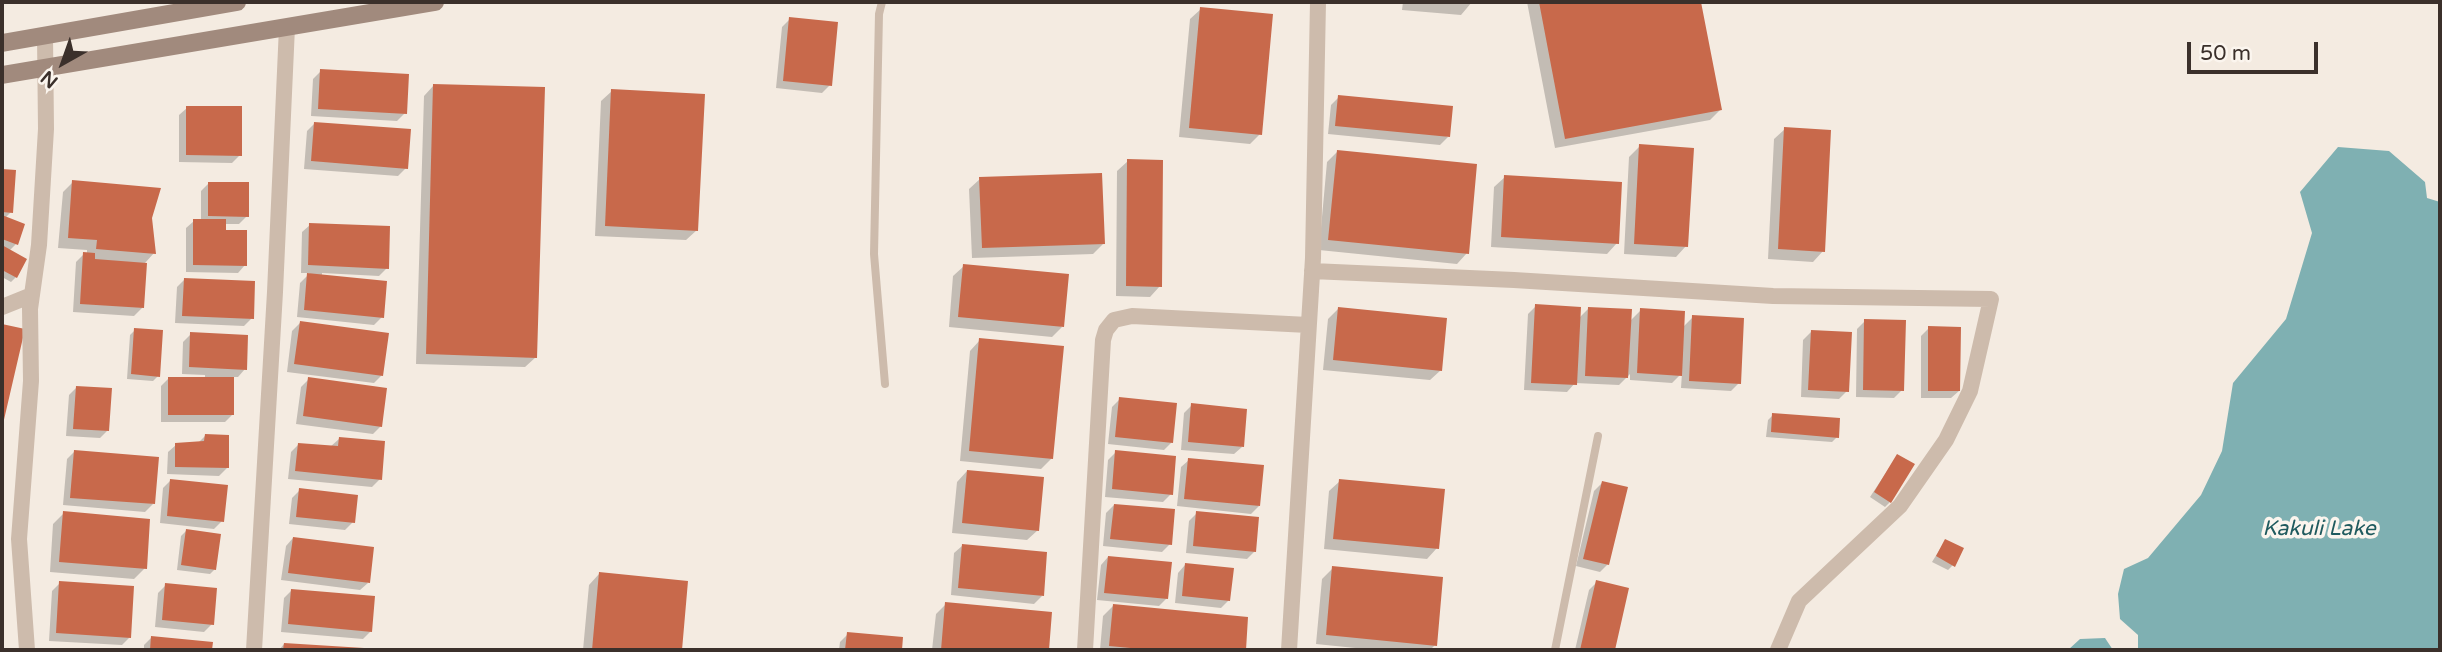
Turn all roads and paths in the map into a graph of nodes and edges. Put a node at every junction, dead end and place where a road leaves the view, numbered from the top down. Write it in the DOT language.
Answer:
graph roads {
  1 [pos="237,2"];
  2 [pos="429,2"];
  3 [pos="882,2"];
  4 [pos="1318,2"];
  5 [pos="287,27"];
  6 [pos="45,36"];
  7 [pos="2,43"];
  8 [pos="46,68"];
  9 [pos="2,75"];
  10 [pos="1312,271"];
  11 [pos="32,295"];
  12 [pos="2,307"];
  13 [pos="1308,325"];
  14 [pos="885,384"];
  15 [pos="1598,436"];
  16 [pos="27,650"];
  17 [pos="254,650"];
  18 [pos="1085,650"];
  19 [pos="1289,650"];
  20 [pos="1555,650"];
  21 [pos="1777,650"];
  1 -- 6 [label="street"];
  2 -- 5 [label="street"];
  3 -- 14 [label="lane"];
  4 -- 10 [label="street"];
  5 -- 8 [label="street"];
  5 -- 17 [label="street"];
  6 -- 7 [label="street"];
  6 -- 8 [label="street"];
  8 -- 9 [label="street"];
  8 -- 11 [label="street"];
  10 -- 13 [label="street"];
  10 -- 21 [label="street"];
  11 -- 12 [label="street"];
  11 -- 16 [label="street"];
  13 -- 18 [label="street"];
  13 -- 19 [label="street"];
  15 -- 20 [label="lane"];
}
